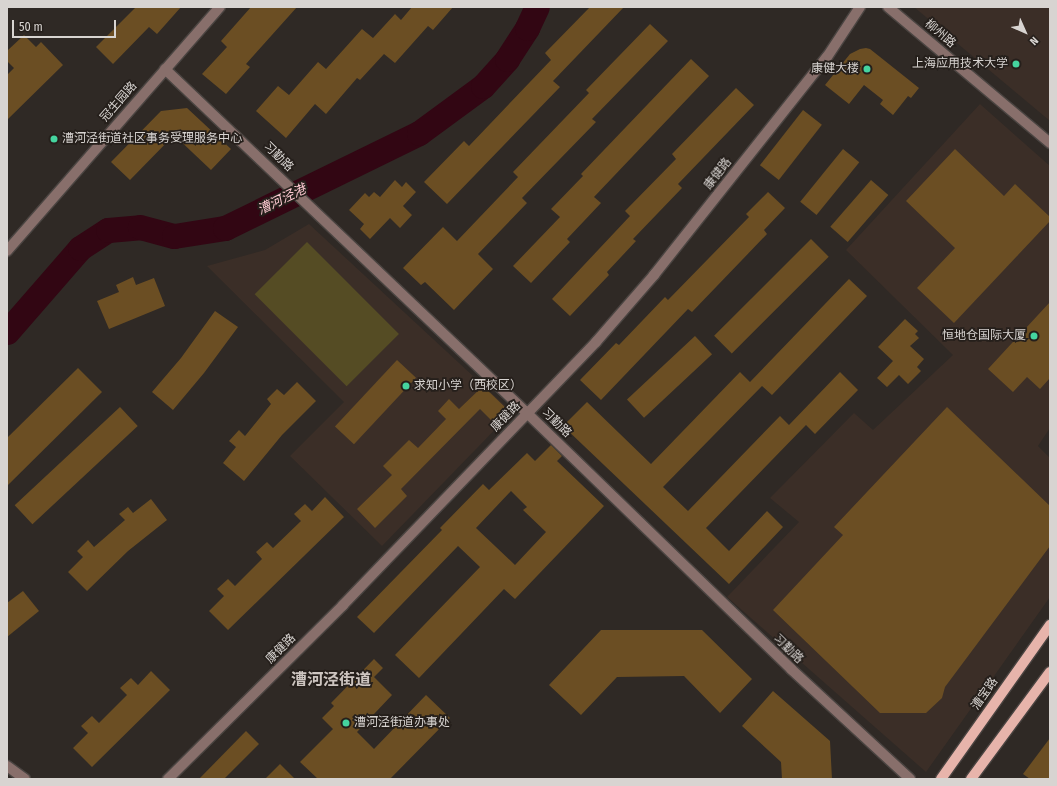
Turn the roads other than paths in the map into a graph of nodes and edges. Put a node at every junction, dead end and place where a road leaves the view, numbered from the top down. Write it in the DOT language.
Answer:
graph roads {
  1 [pos="220,7"];
  2 [pos="860,7"];
  3 [pos="888,7"];
  4 [pos="165,69"];
  5 [pos="1050,143"];
  6 [pos="7,251"];
  7 [pos="528,414"];
  8 [pos="1050,625"];
  9 [pos="1050,672"];
  10 [pos="7,766"];
  11 [pos="25,779"];
  12 [pos="168,779"];
  13 [pos="910,779"];
  14 [pos="941,779"];
  15 [pos="971,779"];
  1 -- 4 [label="street, 冠生园路"];
  2 -- 7 [label="street, 康健路"];
  3 -- 5 [label="street, 柳州路"];
  4 -- 6 [label="street, 冠生园路"];
  4 -- 7 [label="street, 习勤路"];
  7 -- 12 [label="street, 康健路"];
  7 -- 13 [label="street, 习勤路"];
  8 -- 14 [label="main road, 漕宝路"];
  9 -- 15 [label="main road"];
  10 -- 11 [label="street"];
}
